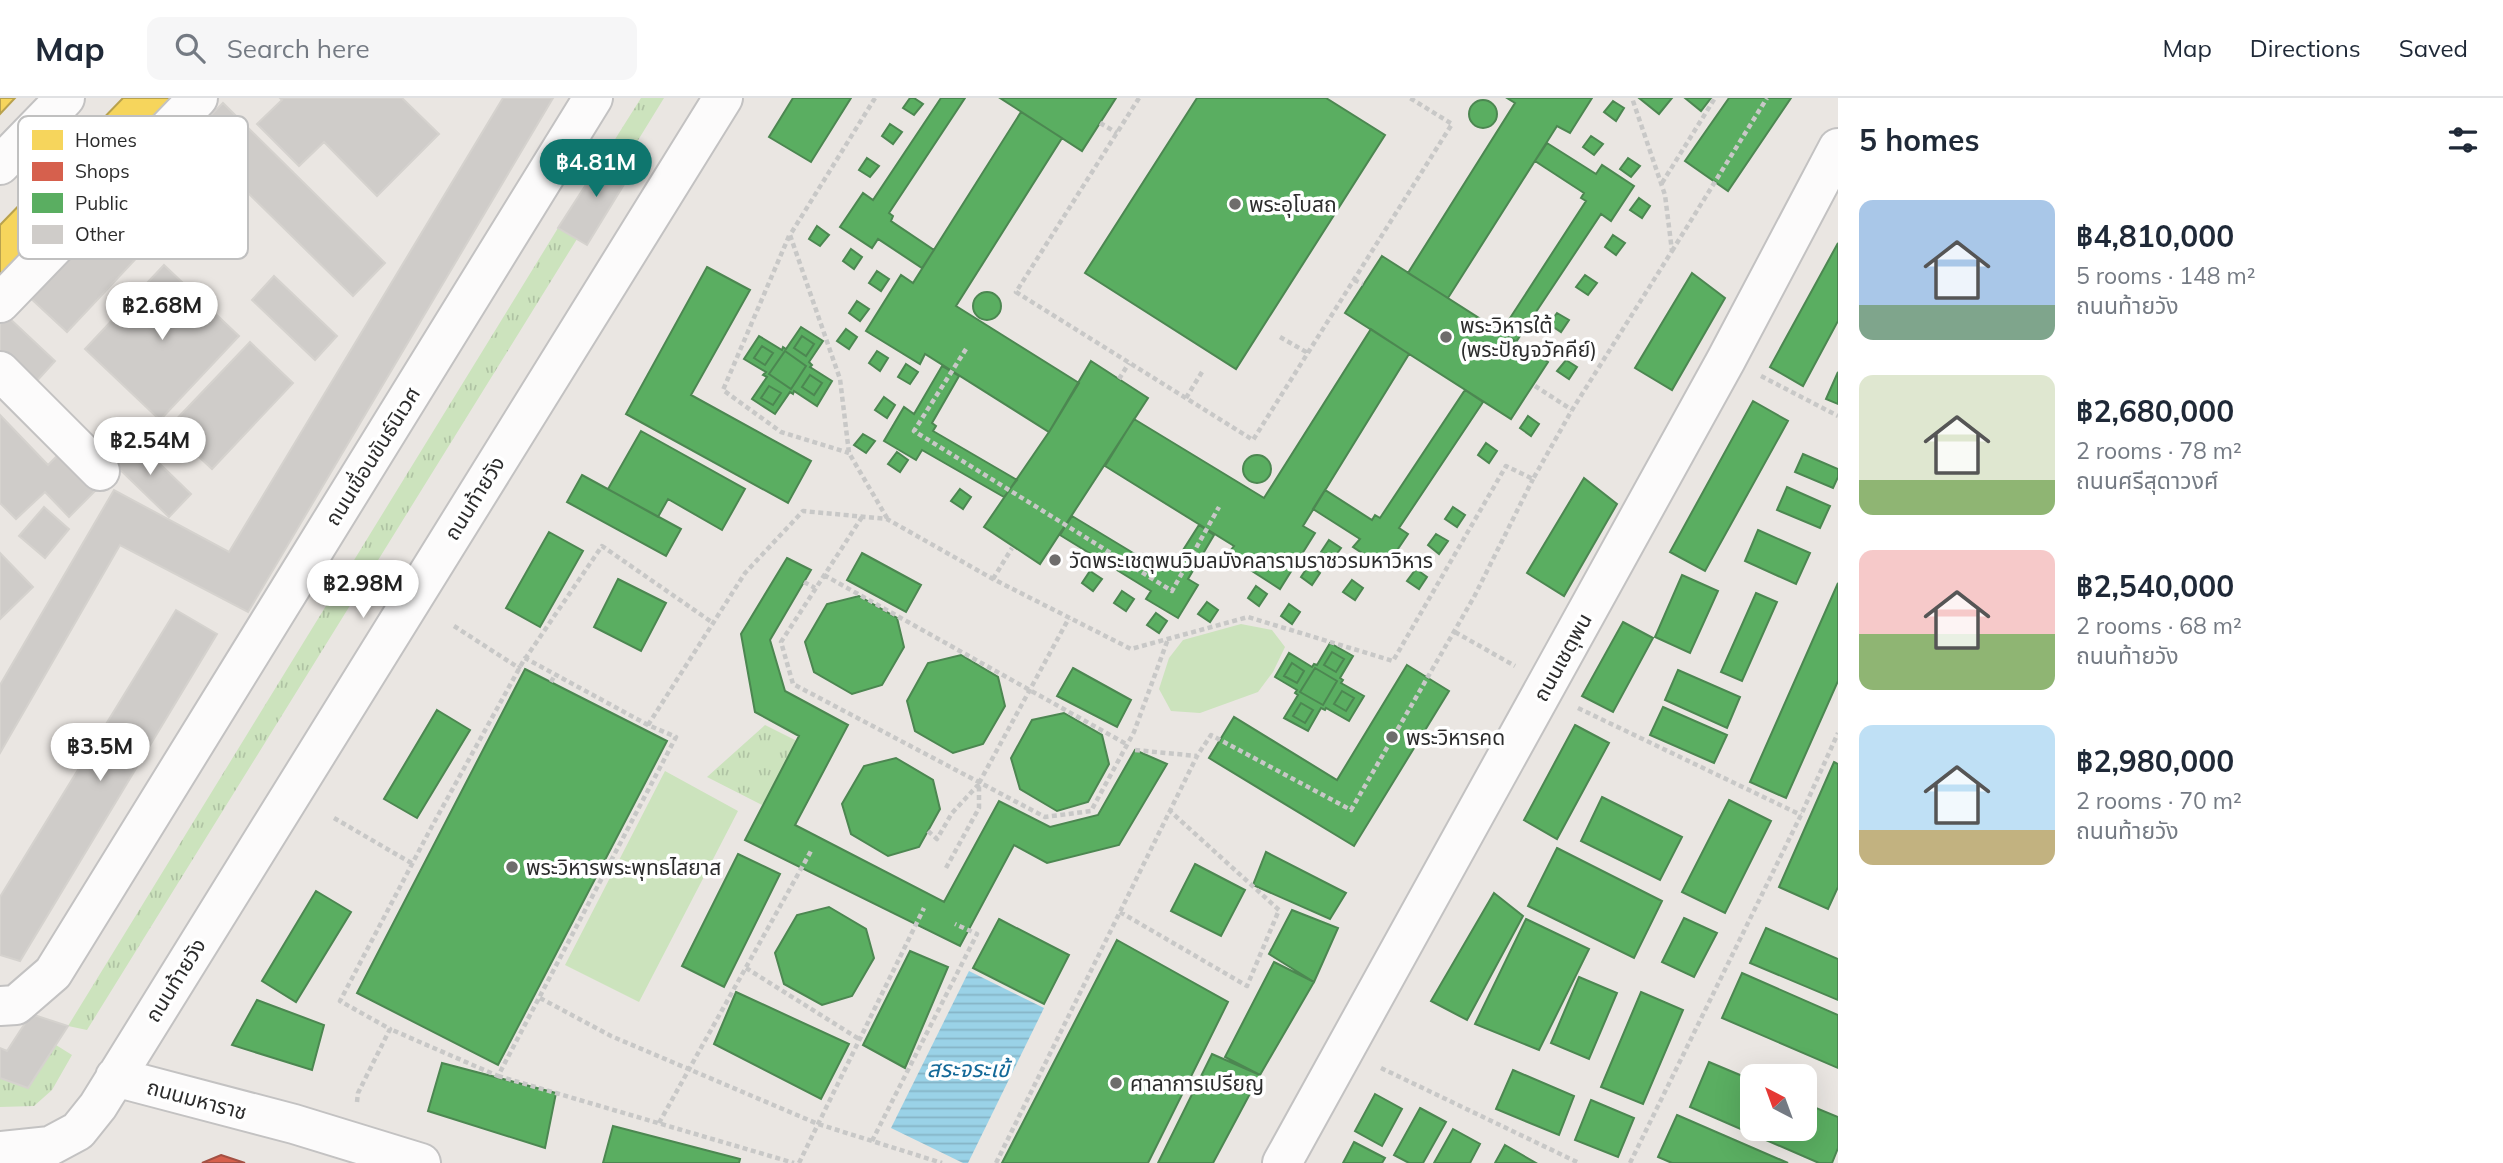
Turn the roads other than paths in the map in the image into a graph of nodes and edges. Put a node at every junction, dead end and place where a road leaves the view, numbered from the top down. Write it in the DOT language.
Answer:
graph roads {
  1 [pos="65,98"];
  2 [pos="198,98"];
  3 [pos="593,98"];
  4 [pos="723,98"];
  5 [pos="48,116"];
  6 [pos="181,116"];
  7 [pos="18,146"];
  8 [pos="1838,148"];
  9 [pos="0,165"];
  10 [pos="42,259"];
  11 [pos="0,303"];
  12 [pos="0,371"];
  13 [pos="100,471"];
  14 [pos="0,1006"];
  15 [pos="114,1077"];
  16 [pos="0,1151"];
  17 [pos="48,1155"];
  18 [pos="421,1163"];
  19 [pos="1282,1163"];
  1 -- 5 [label="street"];
  2 -- 6 [label="street"];
  3 -- 14 [label="street, ถนนเขื่อนขันธ์นิเวศ"];
  4 -- 15 [label="street, ถนนท้ายวัง"];
  7 -- 9 [label="street"];
  8 -- 19 [label="street, ถนนเชตุพน"];
  10 -- 11 [label="street"];
  12 -- 13 [label="street"];
  15 -- 17 [label="street"];
  15 -- 18 [label="street, ถนนมหาราช"];
  16 -- 17 [label="street"];
}
